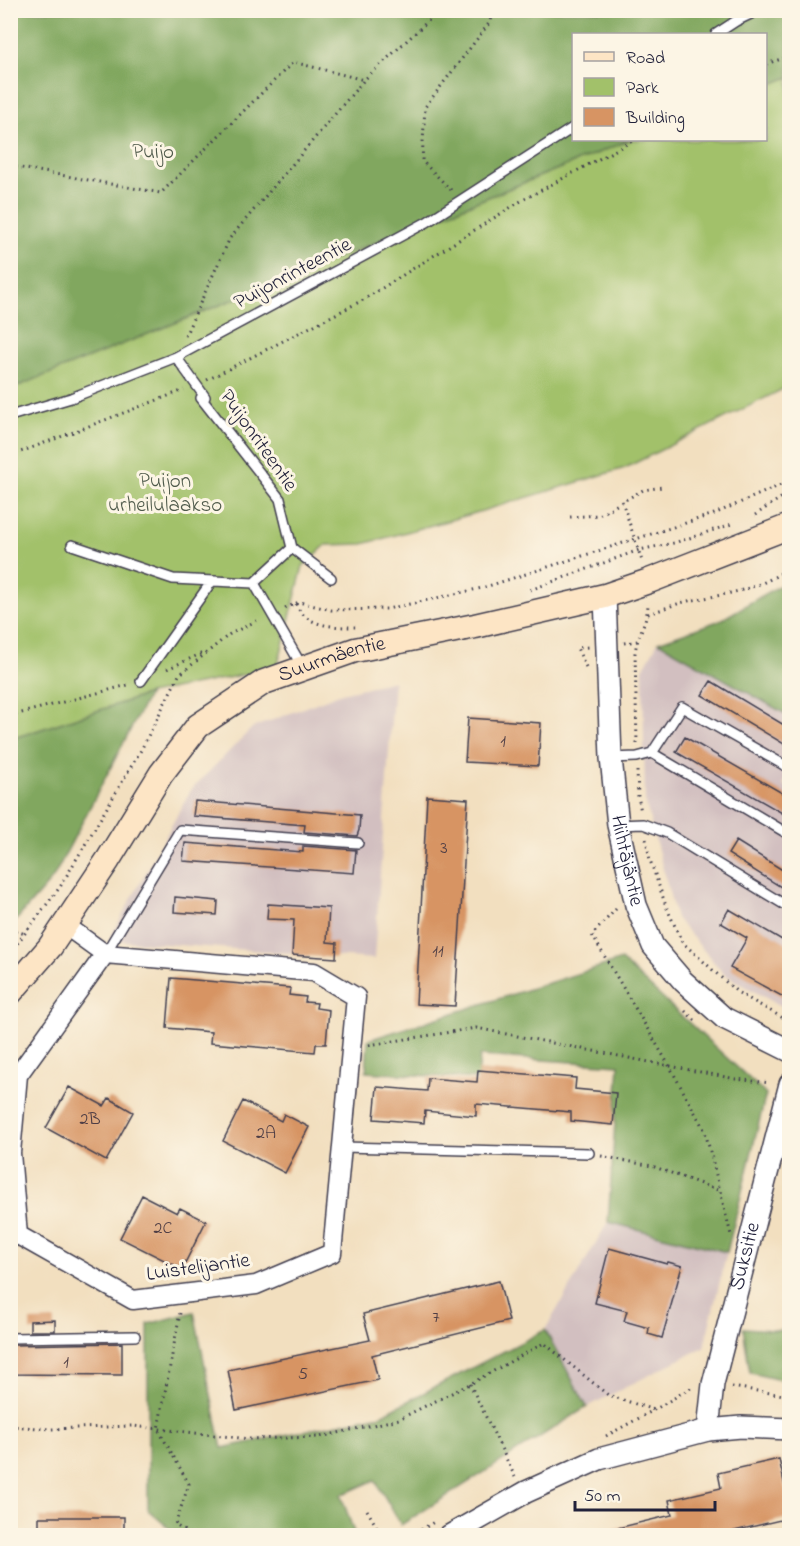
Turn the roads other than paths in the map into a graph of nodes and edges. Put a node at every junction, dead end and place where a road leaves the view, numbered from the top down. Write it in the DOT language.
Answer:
graph roads {
  1 [pos="759,10"];
  2 [pos="718,33"];
  3 [pos="572,128"];
  4 [pos="176,357"];
  5 [pos="10,416"];
  6 [pos="789,526"];
  7 [pos="72,545"];
  8 [pos="292,548"];
  9 [pos="331,578"];
  10 [pos="212,581"];
  11 [pos="254,583"];
  12 [pos="605,596"];
  13 [pos="303,668"];
  14 [pos="141,681"];
  15 [pos="652,753"];
  16 [pos="611,758"];
  17 [pos="784,765"];
  18 [pos="618,825"];
  19 [pos="789,835"];
  20 [pos="358,843"];
  21 [pos="789,908"];
  22 [pos="65,925"];
  23 [pos="105,954"];
  24 [pos="10,993"];
  25 [pos="789,1051"];
  26 [pos="782,1084"];
  27 [pos="342,1147"];
  28 [pos="11,1153"];
  29 [pos="589,1153"];
  30 [pos="14,1241"];
  31 [pos="135,1336"];
  32 [pos="10,1338"];
  33 [pos="789,1429"];
  34 [pos="708,1430"];
  35 [pos="449,1536"];
  1 -- 2 [label="lane"];
  3 -- 4 [label="lane, Puijonrinteentie"];
  4 -- 5 [label="lane, Puijonrinteentie"];
  4 -- 8 [label="lane, Puijonriteentie"];
  6 -- 12 [label="main road, Suurmäentie"];
  7 -- 10 [label="lane"];
  8 -- 9 [label="lane"];
  8 -- 11 [label="lane"];
  10 -- 11 [label="lane"];
  10 -- 14 [label="lane"];
  11 -- 13 [label="lane"];
  12 -- 13 [label="main road, Suurmäentie"];
  12 -- 16 [label="street, Hiihtäjäntie"];
  13 -- 22 [label="main road, Suurmäentie"];
  15 -- 16 [label="lane"];
  15 -- 17 [label="lane"];
  15 -- 19 [label="lane"];
  16 -- 18 [label="street, Hiihtäjäntie"];
  18 -- 21 [label="lane"];
  18 -- 25 [label="street, Hiihtäjäntie"];
  20 -- 23 [label="lane"];
  22 -- 23 [label="street"];
  22 -- 24 [label="main road, Suurmäentie"];
  23 -- 27 [label="street, Luistelijantie"];
  23 -- 28 [label="street, Luistelijantie"];
  26 -- 34 [label="street, Suksitie"];
  27 -- 29 [label="lane"];
  27 -- 30 [label="street, Luistelijantie"];
  28 -- 30 [label="street, Luistelijantie"];
  31 -- 32 [label="lane"];
  33 -- 34 [label="street"];
  34 -- 35 [label="street"];
}
